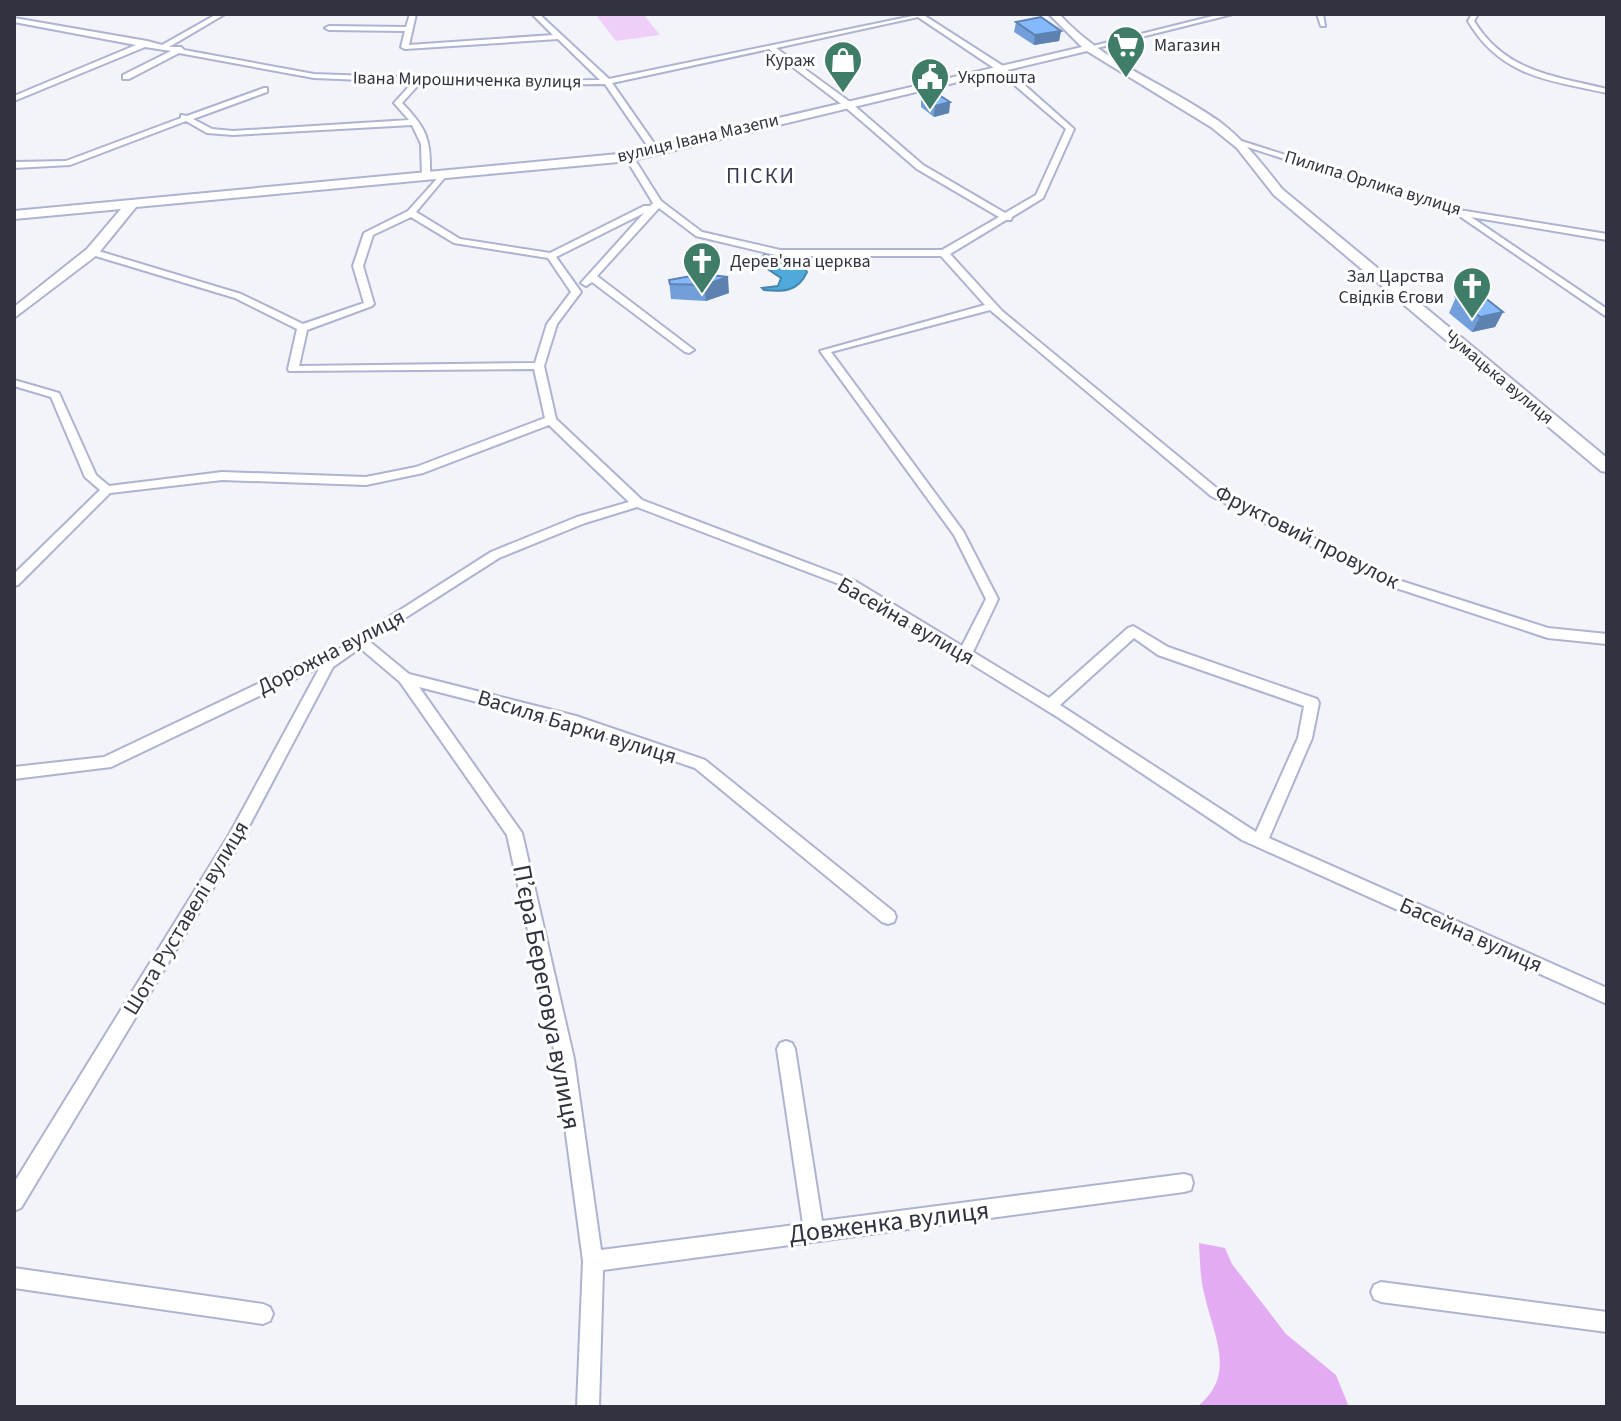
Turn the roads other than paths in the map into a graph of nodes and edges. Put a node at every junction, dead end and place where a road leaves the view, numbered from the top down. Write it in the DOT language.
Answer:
graph roads {
  1 [pos="222,14"];
  2 [pos="413,14"];
  3 [pos="535,14"];
  4 [pos="918,14"];
  5 [pos="1054,14"];
  6 [pos="1230,14"];
  7 [pos="1320,14"];
  8 [pos="1475,14"];
  9 [pos="14,20"];
  10 [pos="1323,25"];
  11 [pos="329,28"];
  12 [pos="410,29"];
  13 [pos="558,37"];
  14 [pos="147,43"];
  15 [pos="165,46"];
  16 [pos="770,47"];
  17 [pos="1093,47"];
  18 [pos="181,49"];
  19 [pos="1000,68"];
  20 [pos="126,77"];
  21 [pos="417,82"];
  22 [pos="607,82"];
  23 [pos="264,90"];
  24 [pos="1607,91"];
  25 [pos="14,99"];
  26 [pos="847,104"];
  27 [pos="184,117"];
  28 [pos="417,122"];
  29 [pos="1235,140"];
  30 [pos="654,149"];
  31 [pos="629,157"];
  32 [pos="14,165"];
  33 [pos="443,175"];
  34 [pos="426,176"];
  35 [pos="132,204"];
  36 [pos="655,204"];
  37 [pos="1458,212"];
  38 [pos="411,213"];
  39 [pos="14,215"];
  40 [pos="1008,218"];
  41 [pos="1607,237"];
  42 [pos="92,252"];
  43 [pos="944,253"];
  44 [pos="551,256"];
  45 [pos="592,277"];
  46 [pos="576,292"];
  47 [pos="993,306"];
  48 [pos="14,314"];
  49 [pos="1607,314"];
  50 [pos="302,328"];
  51 [pos="689,350"];
  52 [pos="539,366"];
  53 [pos="14,383"];
  54 [pos="551,420"];
  55 [pos="1607,467"];
  56 [pos="107,490"];
  57 [pos="638,503"];
  58 [pos="14,582"];
  59 [pos="1607,639"];
  60 [pos="360,641"];
  61 [pos="965,654"];
  62 [pos="405,678"];
  63 [pos="1050,705"];
  64 [pos="14,773"];
  65 [pos="1260,840"];
  66 [pos="888,917"];
  67 [pos="1607,996"];
  68 [pos="786,1049"];
  69 [pos="1184,1183"];
  70 [pos="14,1201"];
  71 [pos="814,1232"];
  72 [pos="593,1261"];
  73 [pos="14,1278"];
  74 [pos="1381,1292"];
  75 [pos="263,1314"];
  76 [pos="1607,1322"];
  77 [pos="588,1407"];
  1 -- 15 [label="street"];
  2 -- 12 [label="street"];
  3 -- 13 [label="street"];
  4 -- 16 [label="street, Івана Мирошниченка вулиця"];
  4 -- 19 [label="street"];
  5 -- 17 [label="street, Чумацька вулиця"];
  6 -- 17 [label="street, вулиця Івана Мазепи"];
  7 -- 10 [label="street"];
  8 -- 24 [label="street"];
  9 -- 14 [label="street, Івана Мирошниченка вулиця"];
  11 -- 12 [label="street"];
  12 -- 13 [label="street"];
  13 -- 22 [label="street"];
  14 -- 15 [label="street, Івана Мирошниченка вулиця"];
  14 -- 25 [label="street"];
  15 -- 18 [label="street, Івана Мирошниченка вулиця"];
  16 -- 22 [label="street, Івана Мирошниченка вулиця"];
  16 -- 26 [label="street"];
  17 -- 19 [label="street, вулиця Івана Мазепи"];
  17 -- 29 [label="street, Чумацька вулиця"];
  18 -- 20 [label="street"];
  18 -- 21 [label="street, Івана Мирошниченка вулиця"];
  19 -- 26 [label="street, вулиця Івана Мазепи"];
  19 -- 40 [label="street"];
  21 -- 22 [label="street, Івана Мирошниченка вулиця"];
  21 -- 28 [label="street"];
  22 -- 30 [label="street"];
  23 -- 27 [label="street"];
  26 -- 30 [label="street, вулиця Івана Мазепи"];
  26 -- 40 [label="street"];
  27 -- 28 [label="street"];
  27 -- 32 [label="street"];
  28 -- 34 [label="street"];
  29 -- 37 [label="street, Пилипа Орлика вулиця"];
  29 -- 55 [label="street, Чумацька вулиця"];
  30 -- 31 [label="street, вулиця Івана Мазепи"];
  31 -- 33 [label="street, вулиця Івана Мазепи"];
  31 -- 36 [label="street"];
  33 -- 34 [label="street, вулиця Івана Мазепи"];
  33 -- 38 [label="street"];
  34 -- 35 [label="street, вулиця Івана Мазепи"];
  35 -- 39 [label="street, вулиця Івана Мазепи"];
  35 -- 42 [label="street"];
  36 -- 43 [label="street"];
  36 -- 44 [label="street"];
  36 -- 45 [label="street"];
  37 -- 41 [label="street, Пилипа Орлика вулиця"];
  37 -- 49 [label="street"];
  38 -- 44 [label="street"];
  38 -- 50 [label="street"];
  40 -- 43 [label="street"];
  42 -- 48 [label="street"];
  42 -- 50 [label="street"];
  43 -- 47 [label="street, Фруктовий провулок"];
  44 -- 46 [label="street"];
  45 -- 46 [label="street"];
  45 -- 51 [label="street"];
  46 -- 52 [label="street"];
  47 -- 59 [label="street, Фруктовий провулок"];
  47 -- 61 [label="street"];
  50 -- 52 [label="street"];
  52 -- 54 [label="street"];
  53 -- 56 [label="street"];
  54 -- 56 [label="street"];
  54 -- 57 [label="street, Басейна вулиця"];
  56 -- 58 [label="street"];
  57 -- 60 [label="street, Дорожна вулиця"];
  57 -- 61 [label="street, Басейна вулиця"];
  60 -- 62 [label="street, П’єра Береговуа вулиця"];
  60 -- 64 [label="street, Дорожна вулиця"];
  60 -- 70 [label="street, Шота Руставелі вулиця"];
  61 -- 63 [label="street, Басейна вулиця"];
  62 -- 66 [label="street, Василя Барки вулиця"];
  62 -- 72 [label="street, П’єра Береговуа вулиця"];
  63 -- 65 [label="street, Басейна вулиця"];
  63 -- 65 [label="street"];
  65 -- 67 [label="street, Басейна вулиця"];
  68 -- 71 [label="street"];
  69 -- 71 [label="street, Довженка вулиця"];
  71 -- 72 [label="street, Довженка вулиця"];
  72 -- 77 [label="street, П’єра Береговуа вулиця"];
  73 -- 75 [label="street"];
  74 -- 76 [label="street"];
}
